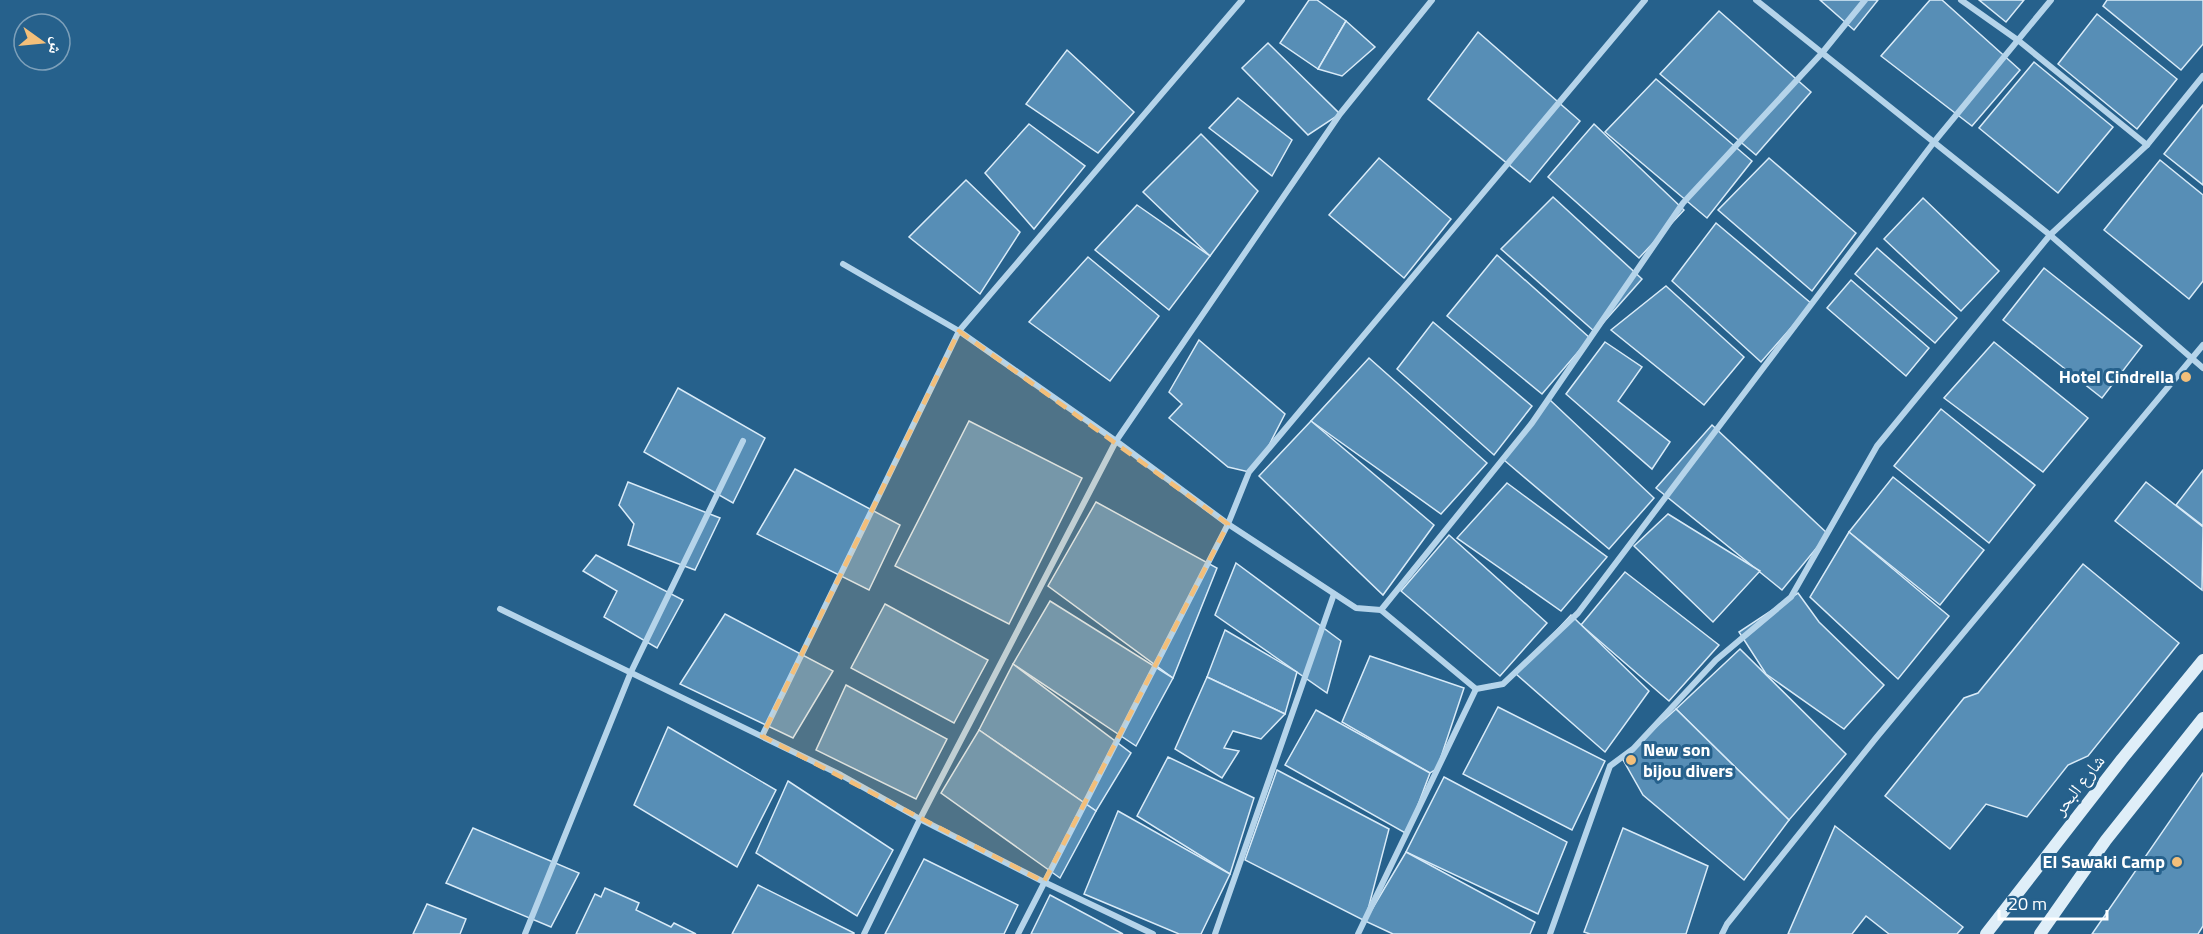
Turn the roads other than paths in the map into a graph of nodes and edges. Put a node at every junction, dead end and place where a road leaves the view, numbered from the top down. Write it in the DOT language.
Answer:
graph roads {
  1 [pos="1242,0"];
  2 [pos="1432,0"];
  3 [pos="1645,0"];
  4 [pos="1756,0"];
  5 [pos="1865,0"];
  6 [pos="1962,0"];
  7 [pos="2051,0"];
  8 [pos="2019,41"];
  9 [pos="1822,53"];
  10 [pos="2203,76"];
  11 [pos="1934,141"];
  12 [pos="2148,145"];
  13 [pos="2050,235"];
  14 [pos="843,264"];
  15 [pos="959,331"];
  16 [pos="2203,345"];
  17 [pos="2192,358"];
  18 [pos="2203,368"];
  19 [pos="743,441"];
  20 [pos="1116,441"];
  21 [pos="1228,525"];
  22 [pos="1334,594"];
  23 [pos="500,609"];
  24 [pos="1381,610"];
  25 [pos="2203,660"];
  26 [pos="631,672"];
  27 [pos="1476,689"];
  28 [pos="2203,718"];
  29 [pos="762,736"];
  30 [pos="920,819"];
  31 [pos="1044,882"];
  32 [pos="525,934"];
  33 [pos="864,934"];
  34 [pos="1018,934"];
  35 [pos="1153,934"];
  36 [pos="1215,934"];
  37 [pos="1358,934"];
  38 [pos="1550,934"];
  39 [pos="1722,934"];
  40 [pos="1986,934"];
  41 [pos="2040,934"];
  1 -- 15 [label="street"];
  2 -- 20 [label="street"];
  3 -- 21 [label="street"];
  4 -- 9 [label="street"];
  5 -- 9 [label="street"];
  6 -- 8 [label="street"];
  7 -- 8 [label="street"];
  8 -- 11 [label="street"];
  8 -- 12 [label="street"];
  9 -- 11 [label="street"];
  9 -- 24 [label="street"];
  10 -- 12 [label="street"];
  11 -- 13 [label="street"];
  11 -- 27 [label="street"];
  12 -- 13 [label="street"];
  13 -- 17 [label="street"];
  13 -- 38 [label="street"];
  14 -- 15 [label="street"];
  15 -- 20 [label="street"];
  15 -- 29 [label="street"];
  16 -- 17 [label="street"];
  17 -- 18 [label="street"];
  17 -- 39 [label="street"];
  19 -- 26 [label="street"];
  20 -- 21 [label="street"];
  20 -- 30 [label="street"];
  21 -- 22 [label="street"];
  21 -- 31 [label="street"];
  22 -- 24 [label="street"];
  22 -- 36 [label="street"];
  23 -- 26 [label="street"];
  24 -- 27 [label="street"];
  25 -- 40 [label="main road, شارع البحر"];
  26 -- 29 [label="street"];
  26 -- 32 [label="street"];
  27 -- 37 [label="street"];
  28 -- 41 [label="main road"];
  29 -- 30 [label="street"];
  30 -- 31 [label="street"];
  30 -- 33 [label="street"];
  31 -- 34 [label="street"];
  31 -- 35 [label="street"];
}
